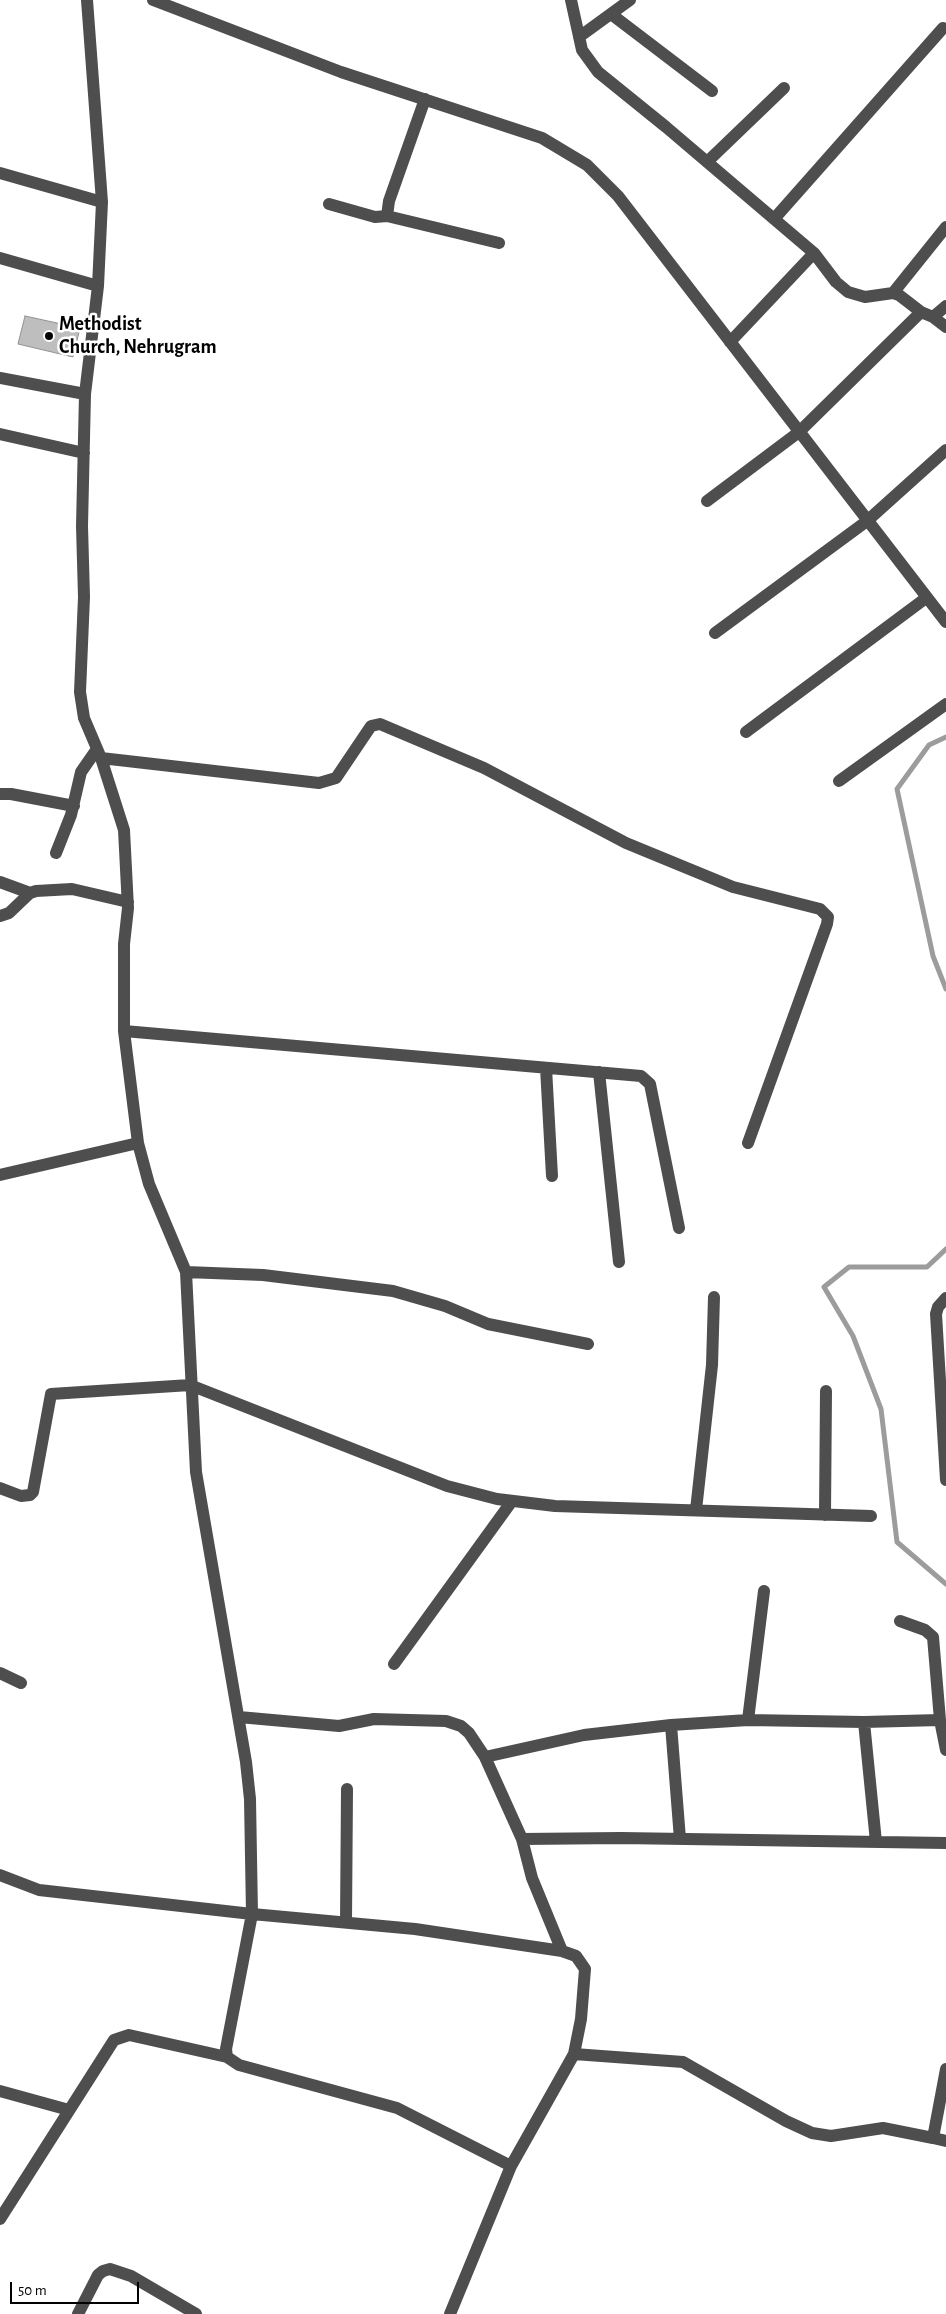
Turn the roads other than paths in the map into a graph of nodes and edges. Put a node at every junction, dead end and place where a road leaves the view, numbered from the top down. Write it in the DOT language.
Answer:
graph roads {
  1 [pos="87,0"];
  2 [pos="153,0"];
  3 [pos="572,0"];
  4 [pos="630,0"];
  5 [pos="611,14"];
  6 [pos="943,28"];
  7 [pos="579,37"];
  8 [pos="784,88"];
  9 [pos="712,91"];
  10 [pos="425,99"];
  11 [pos="707,162"];
  12 [pos="0,173"];
  13 [pos="102,202"];
  14 [pos="329,204"];
  15 [pos="387,216"];
  16 [pos="774,219"];
  17 [pos="946,227"];
  18 [pos="499,244"];
  19 [pos="814,253"];
  20 [pos="0,258"];
  21 [pos="98,286"];
  22 [pos="893,293"];
  23 [pos="946,306"];
  24 [pos="921,312"];
  25 [pos="933,318"];
  26 [pos="946,327"];
  27 [pos="730,342"];
  28 [pos="0,378"];
  29 [pos="85,394"];
  30 [pos="799,432"];
  31 [pos="0,434"];
  32 [pos="946,450"];
  33 [pos="84,452"];
  34 [pos="707,501"];
  35 [pos="867,521"];
  36 [pos="926,598"];
  37 [pos="946,622"];
  38 [pos="715,633"];
  39 [pos="946,704"];
  40 [pos="746,732"];
  41 [pos="99,754"];
  42 [pos="839,781"];
  43 [pos="0,794"];
  44 [pos="74,806"];
  45 [pos="56,854"];
  46 [pos="0,882"];
  47 [pos="30,893"];
  48 [pos="128,902"];
  49 [pos="0,916"];
  50 [pos="124,1031"];
  51 [pos="546,1068"];
  52 [pos="599,1072"];
  53 [pos="138,1143"];
  54 [pos="748,1143"];
  55 [pos="0,1175"];
  56 [pos="552,1176"];
  57 [pos="679,1228"];
  58 [pos="620,1262"];
  59 [pos="186,1272"];
  60 [pos="714,1297"];
  61 [pos="946,1298"];
  62 [pos="588,1344"];
  63 [pos="190,1385"];
  64 [pos="826,1391"];
  65 [pos="946,1480"];
  66 [pos="0,1488"];
  67 [pos="512,1501"];
  68 [pos="696,1510"];
  69 [pos="824,1515"];
  70 [pos="871,1516"];
  71 [pos="764,1591"];
  72 [pos="900,1621"];
  73 [pos="394,1664"];
  74 [pos="0,1673"];
  75 [pos="21,1683"];
  76 [pos="942,1712"];
  77 [pos="239,1717"];
  78 [pos="748,1720"];
  79 [pos="864,1722"];
  80 [pos="671,1725"];
  81 [pos="946,1750"];
  82 [pos="485,1758"];
  83 [pos="347,1788"];
  84 [pos="522,1839"];
  85 [pos="680,1839"];
  86 [pos="876,1842"];
  87 [pos="946,1843"];
  88 [pos="0,1876"];
  89 [pos="252,1914"];
  90 [pos="346,1922"];
  91 [pos="562,1951"];
  92 [pos="574,2054"];
  93 [pos="227,2057"];
  94 [pos="946,2069"];
  95 [pos="0,2091"];
  96 [pos="69,2110"];
  97 [pos="932,2138"];
  98 [pos="946,2141"];
  99 [pos="511,2166"];
  100 [pos="0,2218"];
  101 [pos="78,2314"];
  102 [pos="196,2314"];
  103 [pos="450,2314"];
  1 -- 13 [label="street"];
  2 -- 10 [label="street"];
  3 -- 7 [label="street"];
  4 -- 5 [label="street"];
  5 -- 7 [label="street"];
  5 -- 9 [label="street"];
  6 -- 16 [label="street"];
  7 -- 11 [label="street"];
  8 -- 11 [label="street"];
  10 -- 15 [label="street"];
  10 -- 27 [label="street"];
  11 -- 16 [label="street"];
  12 -- 13 [label="street"];
  13 -- 21 [label="street"];
  14 -- 15 [label="street"];
  15 -- 18 [label="street"];
  16 -- 19 [label="street"];
  17 -- 22 [label="street"];
  19 -- 22 [label="street"];
  19 -- 27 [label="street"];
  20 -- 21 [label="street"];
  21 -- 29 [label="street"];
  22 -- 24 [label="street"];
  23 -- 25 [label="street"];
  24 -- 25 [label="street"];
  24 -- 30 [label="street"];
  25 -- 26 [label="street"];
  27 -- 30 [label="street"];
  28 -- 29 [label="street"];
  29 -- 33 [label="street"];
  30 -- 34 [label="street"];
  30 -- 35 [label="street"];
  31 -- 33 [label="street"];
  32 -- 35 [label="street"];
  33 -- 41 [label="street"];
  35 -- 36 [label="street"];
  35 -- 38 [label="street"];
  36 -- 37 [label="street"];
  36 -- 40 [label="street"];
  39 -- 42 [label="street"];
  41 -- 44 [label="street"];
  41 -- 48 [label="street"];
  41 -- 54 [label="street"];
  43 -- 44 [label="street"];
  44 -- 45 [label="street"];
  46 -- 47 [label="street"];
  47 -- 48 [label="street"];
  47 -- 49 [label="street"];
  48 -- 50 [label="street"];
  50 -- 51 [label="street"];
  50 -- 53 [label="street"];
  51 -- 52 [label="street"];
  51 -- 56 [label="street"];
  52 -- 57 [label="street"];
  52 -- 58 [label="street"];
  53 -- 55 [label="street"];
  53 -- 59 [label="street"];
  59 -- 62 [label="street"];
  59 -- 63 [label="street"];
  60 -- 68 [label="street"];
  61 -- 65 [label="street"];
  63 -- 66 [label="street"];
  63 -- 67 [label="street"];
  63 -- 77 [label="street"];
  64 -- 69 [label="street"];
  67 -- 68 [label="street"];
  67 -- 73 [label="street"];
  68 -- 69 [label="street"];
  69 -- 70 [label="street"];
  71 -- 78 [label="street"];
  72 -- 76 [label="street"];
  74 -- 75 [label="street"];
  76 -- 79 [label="street"];
  76 -- 81 [label="street"];
  77 -- 82 [label="street"];
  77 -- 89 [label="street"];
  78 -- 79 [label="street"];
  78 -- 80 [label="street"];
  79 -- 86 [label="street"];
  80 -- 82 [label="street"];
  80 -- 85 [label="street"];
  82 -- 84 [label="street"];
  83 -- 90 [label="street"];
  84 -- 85 [label="street"];
  84 -- 91 [label="street"];
  85 -- 86 [label="street"];
  86 -- 87 [label="street"];
  88 -- 89 [label="street"];
  89 -- 90 [label="street"];
  89 -- 93 [label="street"];
  90 -- 91 [label="street"];
  91 -- 92 [label="street"];
  92 -- 97 [label="street"];
  92 -- 99 [label="street"];
  93 -- 96 [label="street"];
  93 -- 99 [label="street"];
  94 -- 97 [label="street"];
  95 -- 96 [label="street"];
  96 -- 100 [label="street"];
  97 -- 98 [label="street"];
  99 -- 103 [label="street"];
  101 -- 102 [label="street"];
}
